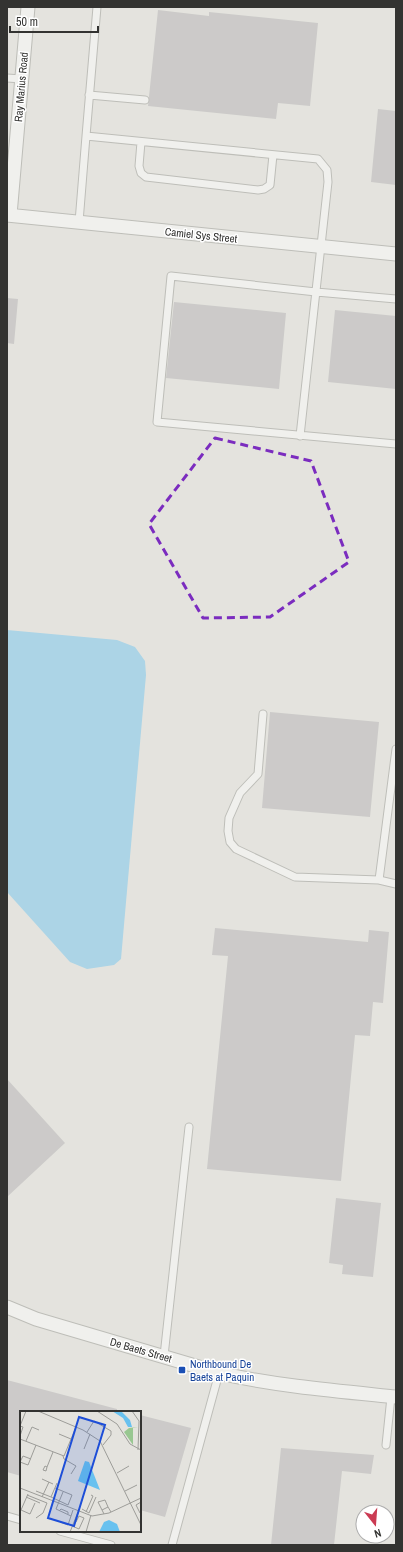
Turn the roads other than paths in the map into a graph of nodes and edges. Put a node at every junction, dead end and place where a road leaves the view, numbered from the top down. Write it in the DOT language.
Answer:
graph roads {
  1 [pos="28,7"];
  2 [pos="97,7"];
  3 [pos="7,78"];
  4 [pos="22,79"];
  5 [pos="89,95"];
  6 [pos="145,100"];
  7 [pos="86,136"];
  8 [pos="141,142"];
  9 [pos="273,155"];
  10 [pos="8,215"];
  11 [pos="79,222"];
  12 [pos="322,247"];
  13 [pos="396,254"];
  14 [pos="316,292"];
  15 [pos="396,299"];
  16 [pos="300,436"];
  17 [pos="396,444"];
  18 [pos="263,714"];
  19 [pos="396,749"];
  20 [pos="379,880"];
  21 [pos="396,884"];
  22 [pos="189,1127"];
  23 [pos="7,1307"];
  24 [pos="164,1356"];
  25 [pos="219,1373"];
  26 [pos="394,1397"];
  27 [pos="386,1445"];
  28 [pos="7,1516"];
  29 [pos="20,1520"];
  30 [pos="64,1532"];
  31 [pos="111,1545"];
  32 [pos="172,1545"];
  1 -- 4 [label="street, Ray Marius Road"];
  2 -- 5 [label="lane"];
  3 -- 4 [label="lane"];
  4 -- 10 [label="street, Ray Marius Road"];
  5 -- 6 [label="lane"];
  5 -- 7 [label="lane"];
  7 -- 8 [label="lane"];
  7 -- 11 [label="lane"];
  8 -- 9 [label="lane"];
  8 -- 9 [label="lane"];
  9 -- 12 [label="lane"];
  10 -- 11 [label="street, Camiel Sys Street"];
  11 -- 12 [label="street, Camiel Sys Street"];
  12 -- 13 [label="street, Camiel Sys Street"];
  12 -- 14 [label="lane"];
  14 -- 15 [label="lane"];
  14 -- 16 [label="lane"];
  14 -- 16 [label="lane"];
  16 -- 17 [label="lane"];
  18 -- 20 [label="lane"];
  19 -- 20 [label="lane"];
  20 -- 21 [label="lane"];
  22 -- 24 [label="lane"];
  23 -- 24 [label="street, De Baets Street"];
  24 -- 25 [label="street, De Baets Street"];
  25 -- 26 [label="street, De Baets Street"];
  25 -- 32 [label="lane"];
  26 -- 27 [label="lane"];
  28 -- 29 [label="lane"];
  30 -- 31 [label="lane"];
}
